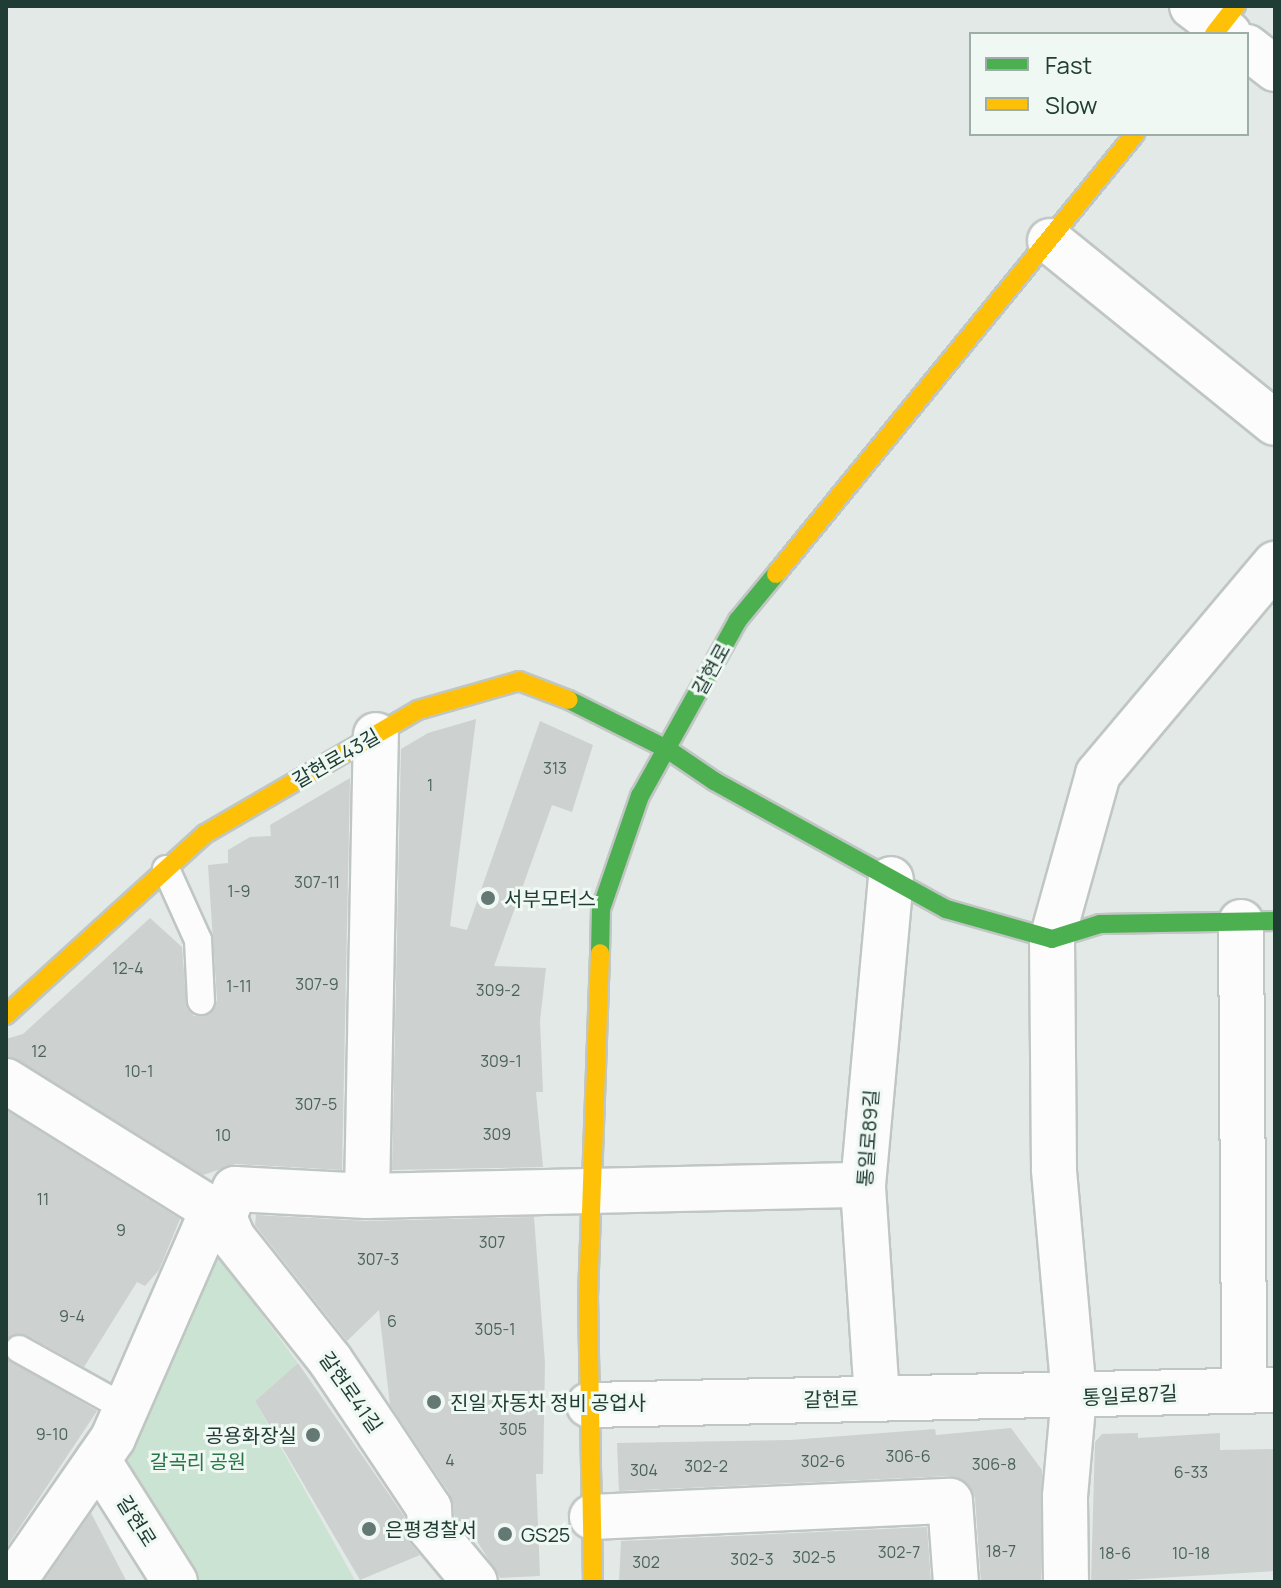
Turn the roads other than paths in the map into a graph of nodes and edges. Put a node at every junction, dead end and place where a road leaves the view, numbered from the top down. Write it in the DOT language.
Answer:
graph roads {
  1 [pos="1249,48"];
  2 [pos="1275,69"];
  3 [pos="1133,136"];
  4 [pos="1050,241"];
  5 [pos="1275,423"];
  6 [pos="1266,591"];
  7 [pos="376,735"];
  8 [pos="667,749"];
  9 [pos="166,869"];
  10 [pos="891,879"];
  11 [pos="1258,922"];
  12 [pos="1052,939"];
  13 [pos="201,1001"];
  14 [pos="6,1015"];
  15 [pos="6,1081"];
  16 [pos="863,1185"];
  17 [pos="591,1191"];
  18 [pos="367,1196"];
  19 [pos="218,1214"];
  20 [pos="19,1349"];
  21 [pos="1259,1390"];
  22 [pos="1074,1395"];
  23 [pos="877,1398"];
  24 [pos="589,1405"];
  25 [pos="125,1408"];
  26 [pos="98,1460"];
  27 [pos="592,1517"];
  28 [pos="13,1582"];
  29 [pos="175,1582"];
  30 [pos="475,1582"];
  31 [pos="593,1582"];
  32 [pos="956,1582"];
  33 [pos="1066,1582"];
  1 -- 2 [label="street"];
  3 -- 4 [label="main road, 갈현로"];
  4 -- 5 [label="street"];
  4 -- 8 [label="main road, 갈현로"];
  6 -- 12 [label="street"];
  7 -- 8 [label="main road, 갈현로43길"];
  7 -- 9 [label="main road, 갈현로43길"];
  7 -- 18 [label="street"];
  8 -- 10 [label="main road"];
  8 -- 17 [label="main road, 갈현로"];
  9 -- 13 [label="lane"];
  9 -- 14 [label="main road, 갈현로43길"];
  10 -- 12 [label="main road"];
  10 -- 16 [label="street, 통일로89길"];
  11 -- 12 [label="main road"];
  11 -- 21 [label="street"];
  12 -- 22 [label="street"];
  15 -- 19 [label="street, 갈현로41길"];
  16 -- 17 [label="street"];
  16 -- 23 [label="street, 통일로89길"];
  17 -- 18 [label="street"];
  17 -- 24 [label="main road, 갈현로"];
  18 -- 19 [label="street"];
  19 -- 25 [label="street"];
  19 -- 30 [label="street, 갈현로41길"];
  20 -- 25 [label="lane"];
  21 -- 22 [label="street, 통일로87길"];
  22 -- 23 [label="street, 갈현로"];
  22 -- 33 [label="street, 통일로87길"];
  23 -- 24 [label="street, 갈현로"];
  24 -- 27 [label="main road, 갈현로"];
  25 -- 26 [label="street"];
  26 -- 28 [label="street"];
  26 -- 29 [label="street, 갈현로"];
  27 -- 31 [label="main road, 갈현로"];
  27 -- 32 [label="street"];
}
